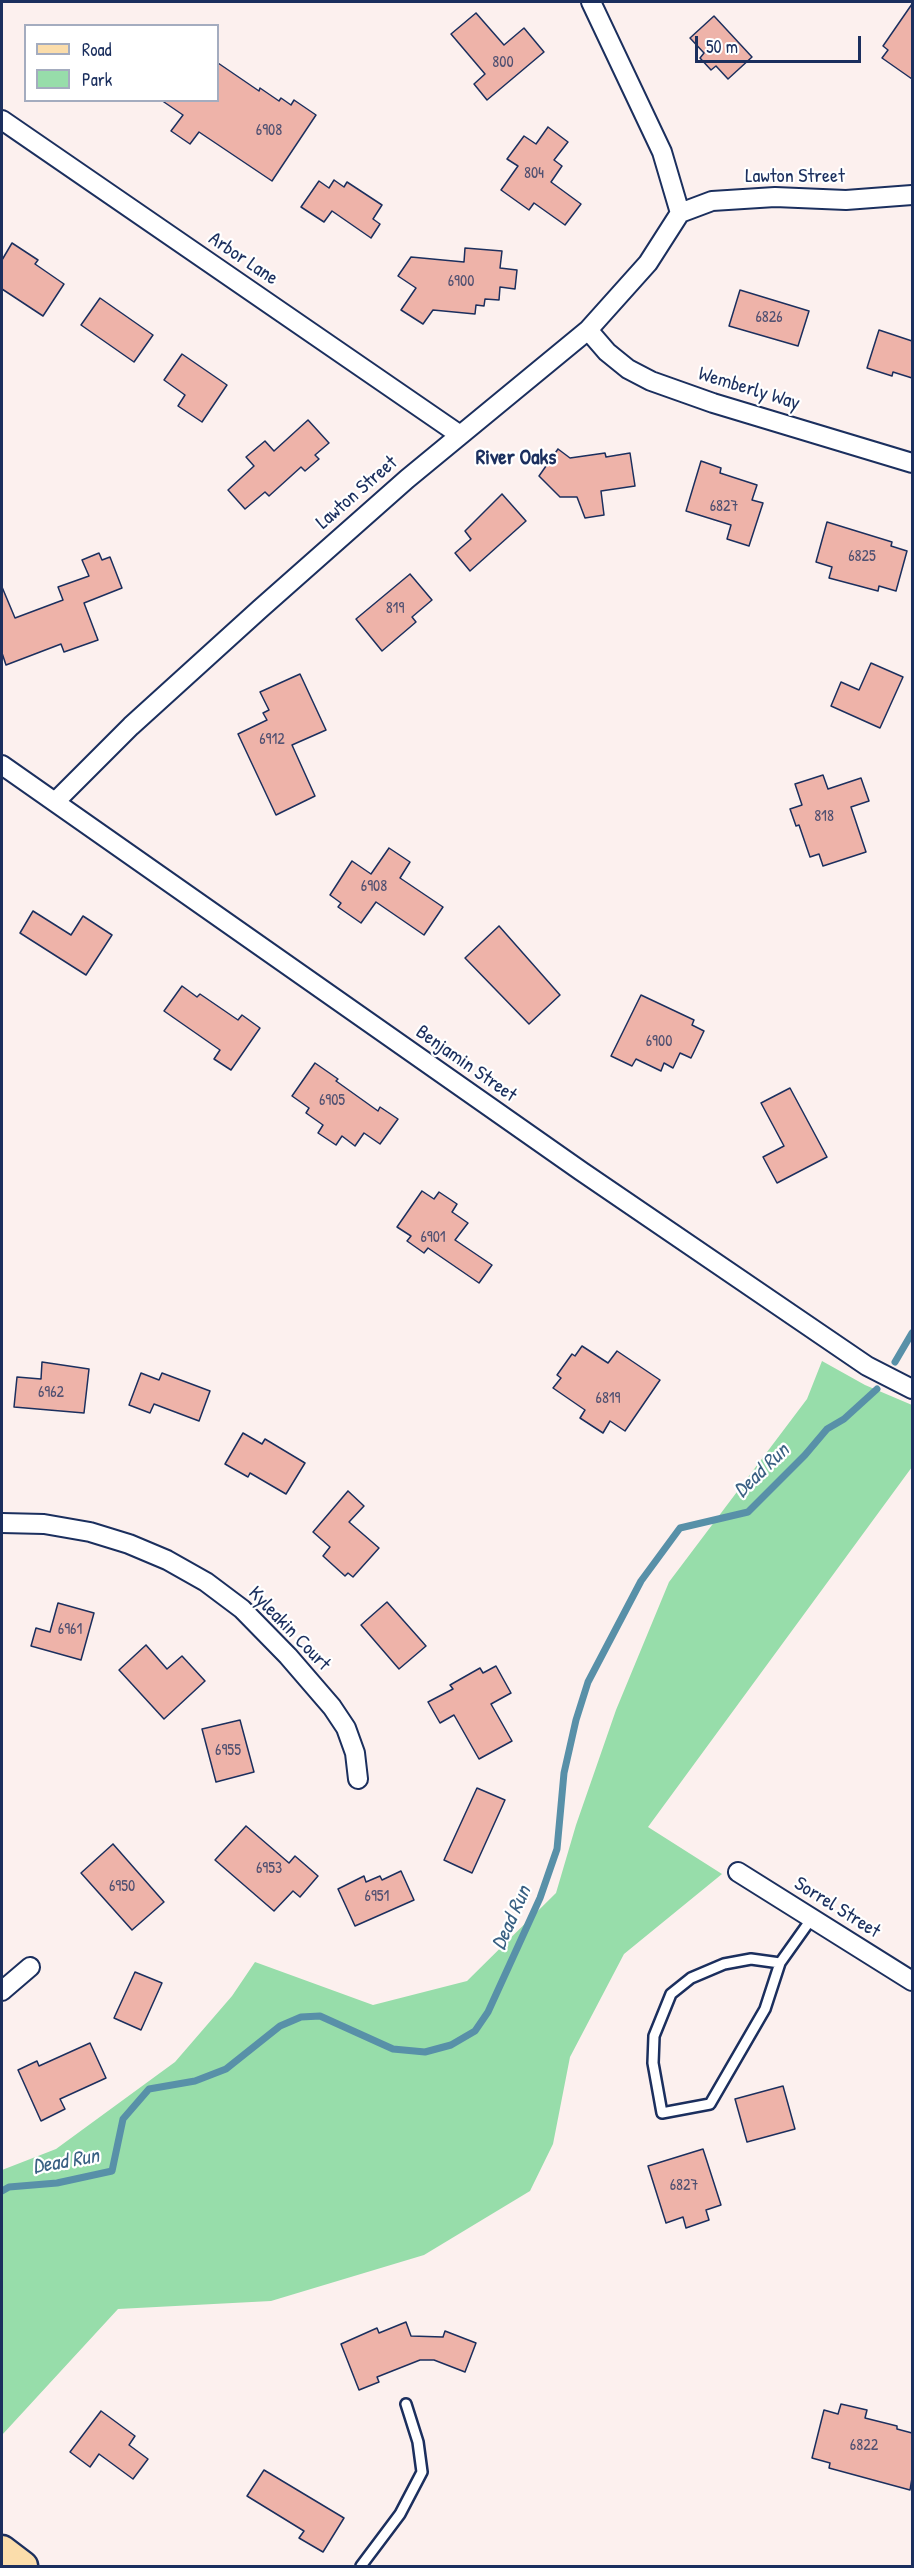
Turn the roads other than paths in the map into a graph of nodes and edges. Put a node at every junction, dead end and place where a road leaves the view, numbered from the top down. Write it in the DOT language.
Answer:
graph roads {
  1 [pos="591,2"];
  2 [pos="2,120"];
  3 [pos="912,195"];
  4 [pos="680,213"];
  5 [pos="588,330"];
  6 [pos="460,435"];
  7 [pos="912,463"];
  8 [pos="2,765"];
  9 [pos="55,802"];
  10 [pos="912,1389"];
  11 [pos="2,1523"];
  12 [pos="358,1779"];
  13 [pos="738,1872"];
  14 [pos="812,1918"];
  15 [pos="780,1963"];
  16 [pos="30,1967"];
  17 [pos="912,1981"];
  18 [pos="2,1991"];
  19 [pos="406,2404"];
  20 [pos="2,2550"];
  21 [pos="23,2566"];
  22 [pos="361,2566"];
  1 -- 4 [label="street"];
  2 -- 6 [label="street, Arbor Lane"];
  3 -- 4 [label="street, Lawton Street"];
  4 -- 5 [label="street, Lawton Street"];
  5 -- 6 [label="street, Lawton Street"];
  5 -- 7 [label="street, Wemberly Way"];
  6 -- 9 [label="street, Lawton Street"];
  8 -- 9 [label="street, Benjamin Street"];
  9 -- 10 [label="street, Benjamin Street"];
  11 -- 12 [label="street, Kyleakin Court"];
  13 -- 14 [label="street, Sorrel Street"];
  14 -- 15 [label="lane"];
  14 -- 17 [label="street, Sorrel Street"];
  15 -- 15 [label="lane"];
  16 -- 18 [label="street"];
  19 -- 22 [label="lane"];
  20 -- 21 [label="main road"];
}
